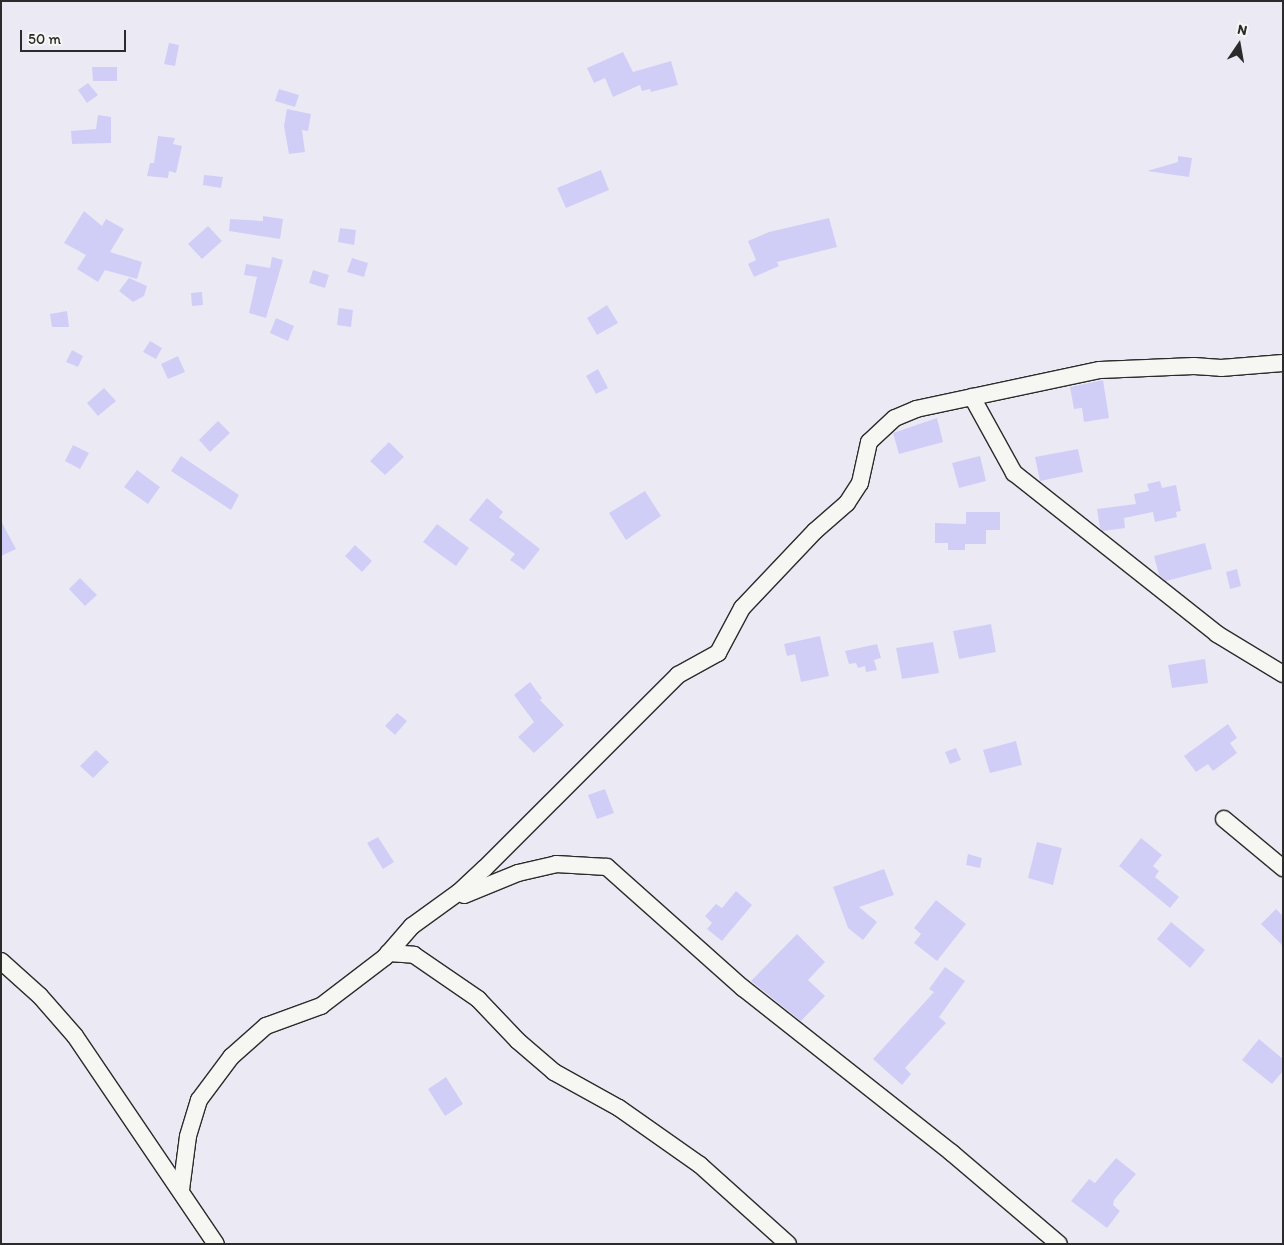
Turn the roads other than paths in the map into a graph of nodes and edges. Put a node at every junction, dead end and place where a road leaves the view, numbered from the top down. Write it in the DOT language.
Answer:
graph roads {
  1 [pos="1283,363"];
  2 [pos="972,398"];
  3 [pos="1283,674"];
  4 [pos="1224,819"];
  5 [pos="1283,868"];
  6 [pos="390,951"];
  7 [pos="1,961"];
  8 [pos="181,1190"];
  9 [pos="216,1244"];
  10 [pos="788,1244"];
  11 [pos="1059,1244"];
  1 -- 2 [label="street"];
  2 -- 3 [label="street"];
  2 -- 6 [label="street"];
  4 -- 5 [label="street"];
  6 -- 8 [label="street"];
  6 -- 10 [label="street"];
  6 -- 11 [label="street"];
  7 -- 8 [label="street"];
  8 -- 9 [label="street"];
}
